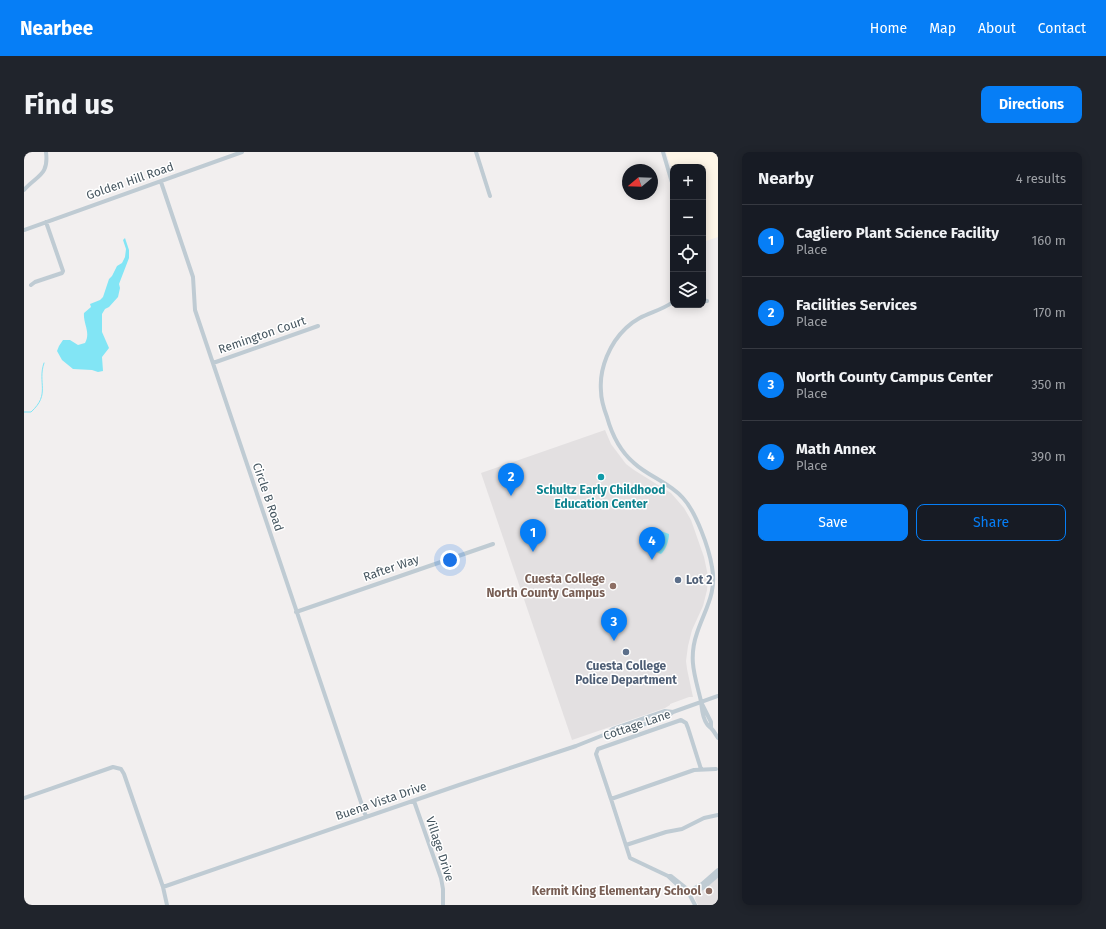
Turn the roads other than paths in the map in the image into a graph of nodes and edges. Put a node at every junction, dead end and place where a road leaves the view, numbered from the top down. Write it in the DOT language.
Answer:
graph roads {
  1 [pos="46,152"];
  2 [pos="242,152"];
  3 [pos="476,152"];
  4 [pos="663,152"];
  5 [pos="670,176"];
  6 [pos="161,182"];
  7 [pos="24,190"];
  8 [pos="490,196"];
  9 [pos="46,222"];
  10 [pos="24,230"];
  11 [pos="31,285"];
  12 [pos="670,303"];
  13 [pos="318,326"];
  14 [pos="213,363"];
  15 [pos="493,544"];
  16 [pos="296,612"];
  17 [pos="718,696"];
  18 [pos="701,702"];
  19 [pos="718,738"];
  20 [pos="718,768"];
  21 [pos="701,769"];
  22 [pos="24,798"];
  23 [pos="611,799"];
  24 [pos="414,801"];
  25 [pos="718,815"];
  26 [pos="366,817"];
  27 [pos="626,844"];
  28 [pos="718,870"];
  29 [pos="718,875"];
  30 [pos="163,887"];
  31 [pos="689,894"];
  32 [pos="167,905"];
  33 [pos="443,905"];
  34 [pos="695,905"];
  1 -- 7 [label="street"];
  2 -- 6 [label="street, Golden Hill Road"];
  3 -- 8 [label="street"];
  4 -- 5 [label="street"];
  6 -- 9 [label="street, Golden Hill Road"];
  6 -- 14 [label="street, Circle B Road"];
  9 -- 10 [label="street, Golden Hill Road"];
  9 -- 11 [label="street"];
  12 -- 18 [label="street"];
  13 -- 14 [label="street, Remington Court"];
  14 -- 16 [label="street, Circle B Road"];
  15 -- 16 [label="street, Rafter Way"];
  16 -- 26 [label="street, Circle B Road"];
  17 -- 18 [label="street, Buena Vista Drive"];
  18 -- 19 [label="street"];
  18 -- 24 [label="street, Buena Vista Drive"];
  20 -- 21 [label="street"];
  21 -- 23 [label="street"];
  21 -- 23 [label="street, Cottage Lane"];
  22 -- 30 [label="street"];
  23 -- 27 [label="street"];
  24 -- 26 [label="street, Buena Vista Drive"];
  24 -- 33 [label="street, Village Drive"];
  25 -- 27 [label="street"];
  26 -- 30 [label="street, Buena Vista Drive"];
  27 -- 31 [label="street"];
  28 -- 31 [label="street"];
  29 -- 31 [label="street"];
  30 -- 32 [label="street"];
  31 -- 34 [label="street"];
}
